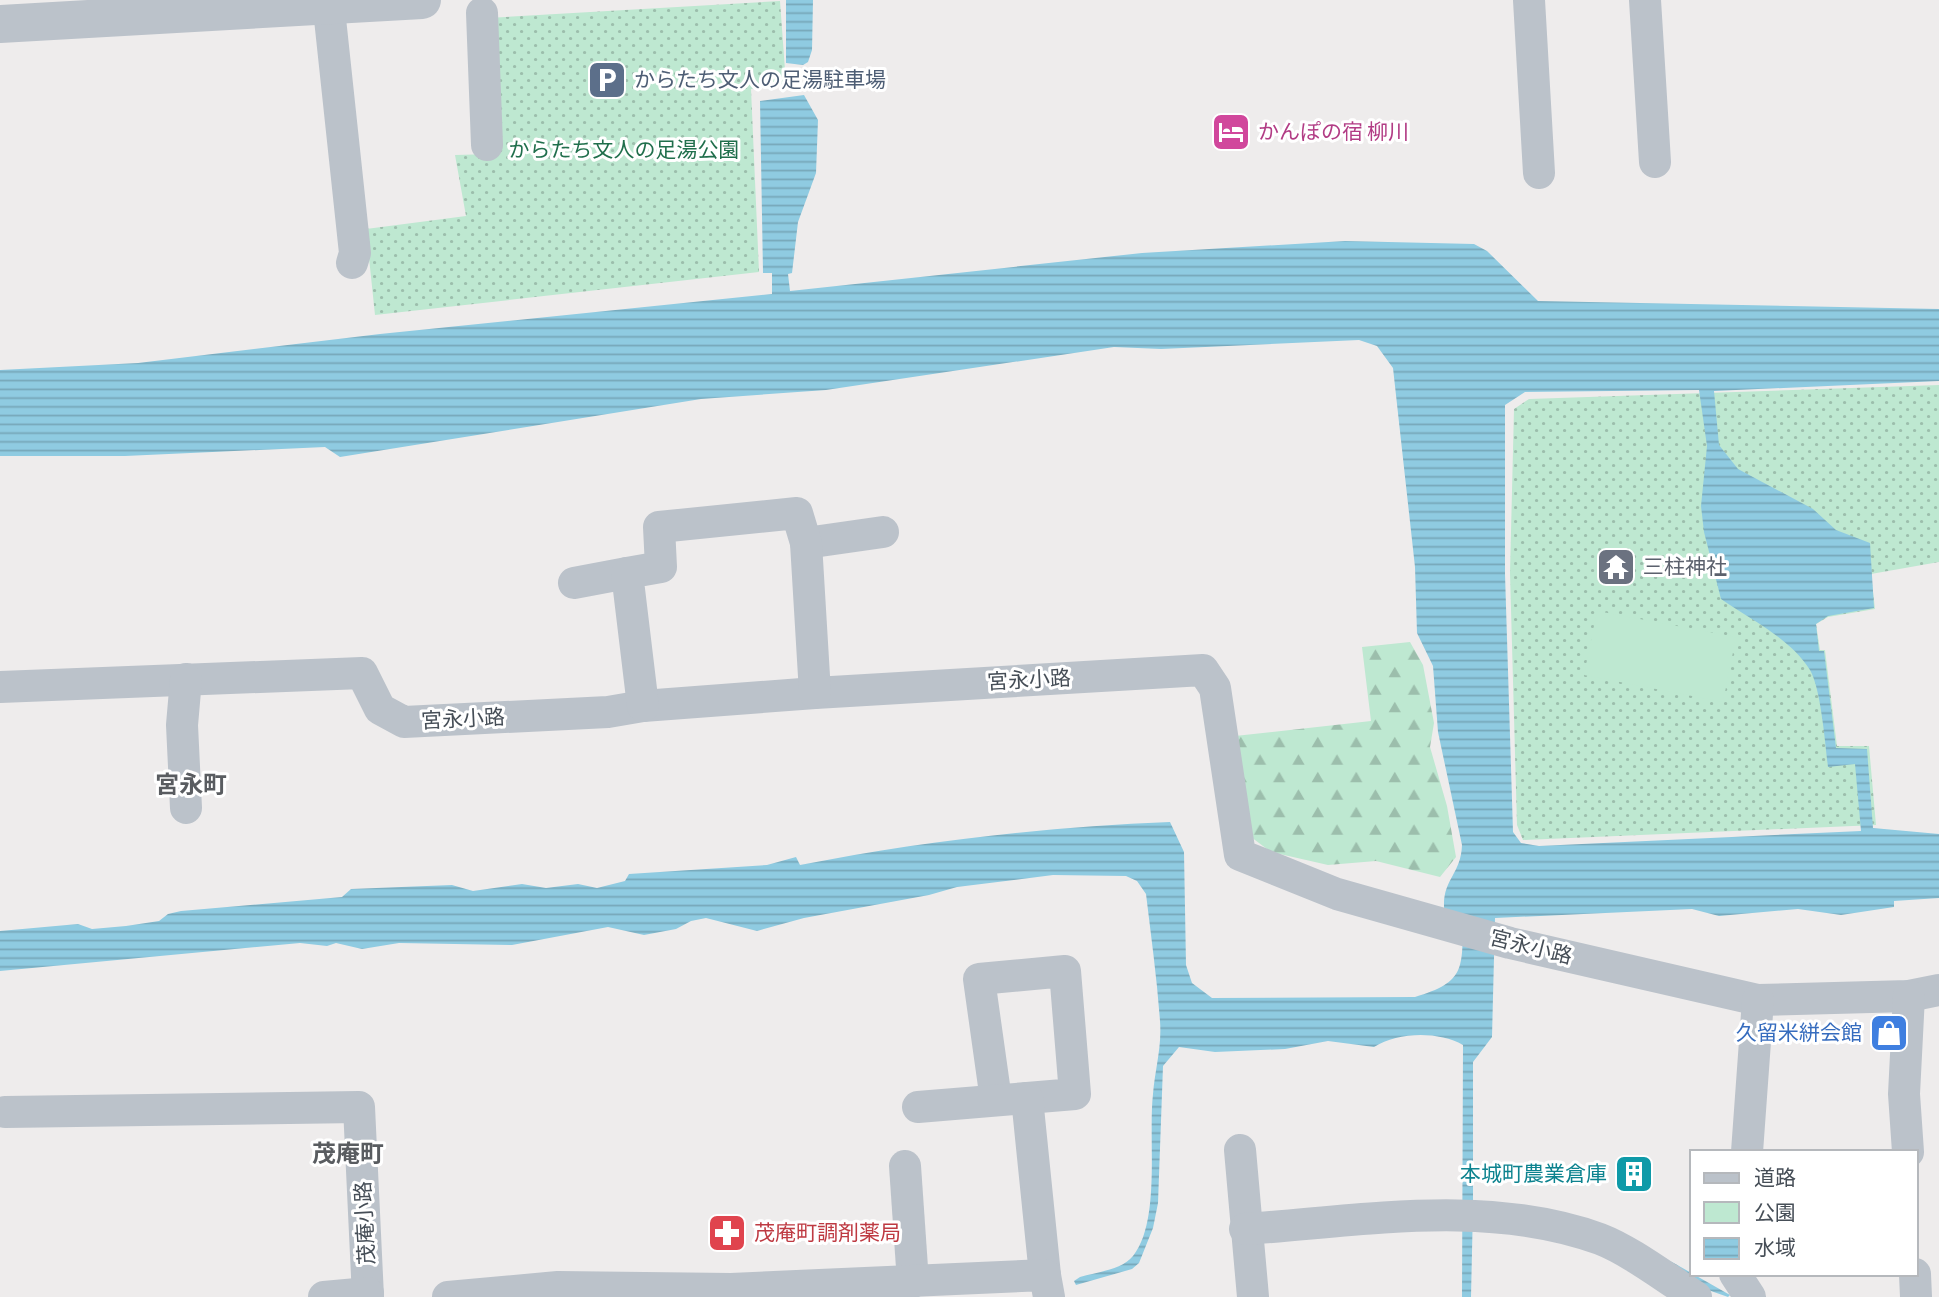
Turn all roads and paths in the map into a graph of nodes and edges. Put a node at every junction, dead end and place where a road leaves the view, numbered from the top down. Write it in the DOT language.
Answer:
graph roads {
  1 [pos="422,0"];
  2 [pos="1529,0"];
  3 [pos="1645,0"];
  4 [pos="328,3"];
  5 [pos="482,13"];
  6 [pos="0,23"];
  7 [pos="487,145"];
  8 [pos="1655,162"];
  9 [pos="1539,173"];
  10 [pos="352,263"];
  11 [pos="883,532"];
  12 [pos="807,543"];
  13 [pos="627,573"];
  14 [pos="574,583"];
  15 [pos="186,679"];
  16 [pos="0,687"];
  17 [pos="815,693"];
  18 [pos="643,706"];
  19 [pos="186,808"];
  20 [pos="1924,993"];
  21 [pos="1758,1000"];
  22 [pos="918,1107"];
  23 [pos="5,1112"];
  24 [pos="1240,1150"];
  25 [pos="1747,1150"];
  26 [pos="1908,1150"];
  27 [pos="905,1166"];
  28 [pos="1245,1229"];
  29 [pos="1736,1276"];
  30 [pos="1915,1276"];
  31 [pos="1047,1286"];
  32 [pos="914,1288"];
  33 [pos="638,1291"];
  34 [pos="368,1295"];
  35 [pos="324,1297"];
  36 [pos="448,1297"];
  37 [pos="1254,1297"];
  38 [pos="1696,1297"];
  39 [pos="1750,1297"];
  40 [pos="1916,1297"];
  1 -- 4 [label="street"];
  2 -- 9 [label="street"];
  3 -- 8 [label="street"];
  4 -- 6 [label="street"];
  4 -- 10 [label="street"];
  5 -- 7 [label="street"];
  11 -- 12 [label="street"];
  12 -- 13 [label="street"];
  12 -- 17 [label="street"];
  13 -- 14 [label="street"];
  13 -- 18 [label="street"];
  15 -- 16 [label="street, 宮永小路"];
  15 -- 18 [label="street, 宮永小路"];
  15 -- 19 [label="street"];
  17 -- 18 [label="street, 宮永小路"];
  17 -- 21 [label="street, 宮永小路"];
  20 -- 21 [label="street, 宮永小路"];
  20 -- 26 [label="street"];
  21 -- 25 [label="street"];
  22 -- 31 [label="street"];
  23 -- 34 [label="street, 茂庵小路"];
  24 -- 28 [label="street"];
  27 -- 32 [label="street"];
  28 -- 37 [label="street"];
  28 -- 38 [label="street"];
  29 -- 39 [label="street"];
  30 -- 40 [label="street"];
  31 -- 32 [label="street"];
  32 -- 33 [label="street"];
  33 -- 36 [label="street"];
  34 -- 35 [label="street"];
}
